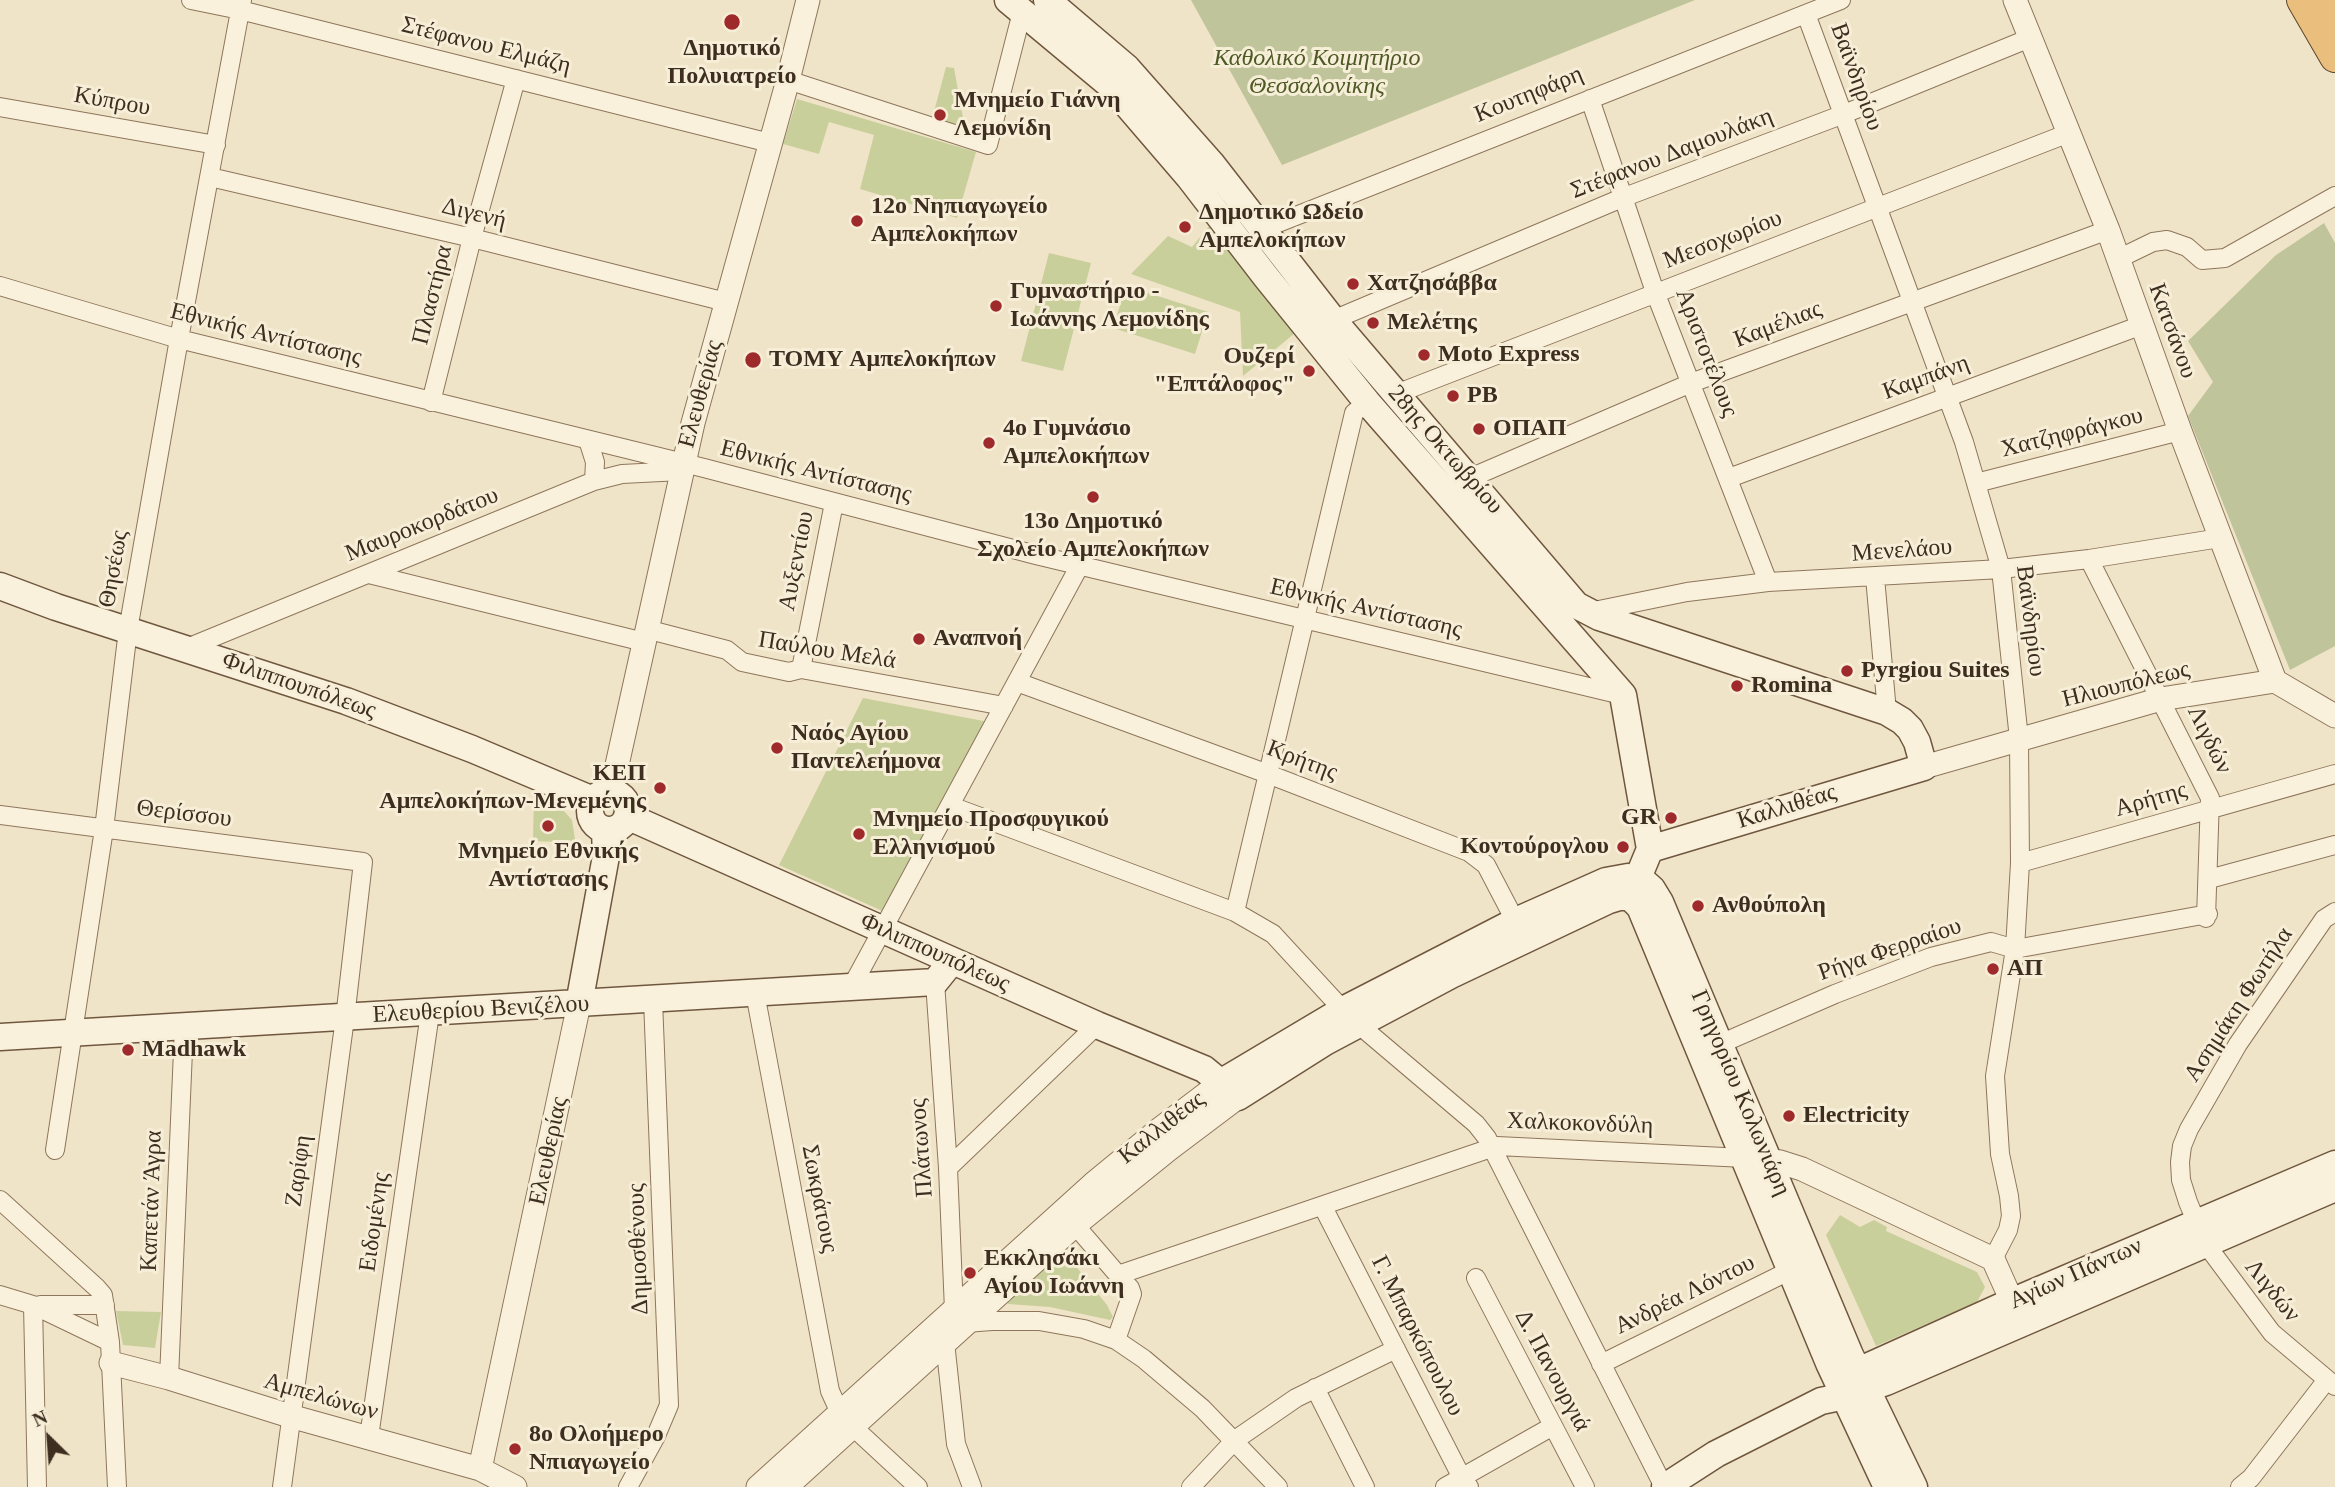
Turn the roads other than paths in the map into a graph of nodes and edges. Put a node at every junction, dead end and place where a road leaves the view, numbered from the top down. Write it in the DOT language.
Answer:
graph roads {
  1 [pos="191,0"];
  2 [pos="808,0"];
  3 [pos="1047,0"];
  4 [pos="1841,0"];
  5 [pos="2015,0"];
  6 [pos="2302,0"];
  7 [pos="241,5"];
  8 [pos="1015,6"];
  9 [pos="1806,14"];
  10 [pos="2030,38"];
  11 [pos="2335,57"];
  12 [pos="516,79"];
  13 [pos="788,80"];
  14 [pos="1590,99"];
  15 [pos="0,107"];
  16 [pos="1844,114"];
  17 [pos="2069,133"];
  18 [pos="770,142"];
  19 [pos="216,145"];
  20 [pos="210,177"];
  21 [pos="2335,196"];
  22 [pos="1622,198"];
  23 [pos="1878,207"];
  24 [pos="1263,229"];
  25 [pos="2108,230"];
  26 [pos="472,238"];
  27 [pos="1236,239"];
  28 [pos="2118,259"];
  29 [pos="0,286"];
  30 [pos="1655,292"];
  31 [pos="1912,301"];
  32 [pos="726,302"];
  33 [pos="1333,320"];
  34 [pos="2142,325"];
  35 [pos="178,339"];
  36 [pos="1691,383"];
  37 [pos="1396,394"];
  38 [pos="1947,396"];
  39 [pos="431,402"];
  40 [pos="1367,402"];
  41 [pos="2180,431"];
  42 [pos="588,440"];
  43 [pos="682,467"];
  44 [pos="1469,478"];
  45 [pos="1729,478"];
  46 [pos="594,481"];
  47 [pos="1976,483"];
  48 [pos="834,503"];
  49 [pos="2220,538"];
  50 [pos="2089,559"];
  51 [pos="1080,565"];
  52 [pos="2001,569"];
  53 [pos="369,574"];
  54 [pos="1875,577"];
  55 [pos="1768,582"];
  56 [pos="0,586"];
  57 [pos="1586,612"];
  58 [pos="1305,619"];
  59 [pos="128,630"];
  60 [pos="645,636"];
  61 [pos="187,648"];
  62 [pos="801,669"];
  63 [pos="2275,681"];
  64 [pos="1017,682"];
  65 [pos="1623,695"];
  66 [pos="2161,699"];
  67 [pos="1004,706"];
  68 [pos="1887,712"];
  69 [pos="2334,718"];
  70 [pos="2019,739"];
  71 [pos="1924,766"];
  72 [pos="1268,774"];
  73 [pos="2335,774"];
  74 [pos="602,796"];
  75 [pos="951,806"];
  76 [pos="2211,808"];
  77 [pos="0,815"];
  78 [pos="616,823"];
  79 [pos="104,829"];
  80 [pos="2335,845"];
  81 [pos="1650,849"];
  82 [pos="363,862"];
  83 [pos="2020,863"];
  84 [pos="2209,879"];
  85 [pos="1634,888"];
  86 [pos="1235,912"];
  87 [pos="2335,912"];
  88 [pos="2207,916"];
  89 [pos="1520,930"];
  90 [pos="884,931"];
  91 [pos="2015,949"];
  92 [pos="952,961"];
  93 [pos="935,982"];
  94 [pos="852,986"];
  95 [pos="755,993"];
  96 [pos="653,1000"];
  97 [pos="579,1004"];
  98 [pos="430,1013"];
  99 [pos="1351,1017"];
  100 [pos="345,1018"];
  101 [pos="1097,1025"];
  102 [pos="184,1027"];
  103 [pos="72,1033"];
  104 [pos="0,1037"];
  105 [pos="1720,1044"];
  106 [pos="1230,1090"];
  107 [pos="2189,1129"];
  108 [pos="1492,1147"];
  109 [pos="55,1150"];
  110 [pos="1757,1159"];
  111 [pos="2335,1164"];
  112 [pos="948,1168"];
  113 [pos="2335,1188"];
  114 [pos="0,1200"];
  115 [pos="1323,1207"];
  116 [pos="1075,1225"];
  117 [pos="2201,1232"];
  118 [pos="1993,1259"];
  119 [pos="1791,1270"];
  120 [pos="1118,1275"];
  121 [pos="1476,1278"];
  122 [pos="0,1294"];
  123 [pos="33,1305"];
  124 [pos="105,1305"];
  125 [pos="2016,1313"];
  126 [pos="960,1317"];
  127 [pos="1116,1340"];
  128 [pos="945,1342"];
  129 [pos="1396,1349"];
  130 [pos="111,1353"];
  131 [pos="1601,1364"];
  132 [pos="169,1378"];
  133 [pos="2331,1384"];
  134 [pos="1315,1388"];
  135 [pos="1847,1388"];
  136 [pos="290,1416"];
  137 [pos="846,1420"];
  138 [pos="1553,1426"];
  139 [pos="369,1437"];
  140 [pos="1235,1440"];
  141 [pos="480,1469"];
  142 [pos="1466,1482"];
  143 [pos="37,1487"];
  144 [pos="117,1487"];
  145 [pos="282,1487"];
  146 [pos="515,1487"];
  147 [pos="628,1487"];
  148 [pos="758,1487"];
  149 [pos="786,1487"];
  150 [pos="918,1487"];
  151 [pos="972,1487"];
  152 [pos="1191,1487"];
  153 [pos="1279,1487"];
  154 [pos="1365,1487"];
  155 [pos="1445,1487"];
  156 [pos="1585,1487"];
  157 [pos="1664,1487"];
  158 [pos="1886,1487"];
  159 [pos="1914,1487"];
  160 [pos="2241,1487"];
  1 -- 7 [label="street, Στέφανου Ελμάζη"];
  2 -- 13 [label="street, Ελευθερίας"];
  3 -- 24 [label="main road, 28ης Οκτωβρίου"];
  4 -- 9 [label="street, Κουτηφάρη"];
  5 -- 10 [label="street, Κατσάνου"];
  6 -- 11 [label="highway"];
  7 -- 12 [label="street, Στέφανου Ελμάζη"];
  7 -- 19 [label="street, Θησέως"];
  8 -- 13 [label="street"];
  8 -- 27 [label="main road, 28ης Οκτωβρίου"];
  9 -- 14 [label="street, Κουτηφάρη"];
  9 -- 16 [label="street, Βαϊνδηρίου"];
  10 -- 16 [label="street, Στέφανου Δαμουλάκη"];
  10 -- 17 [label="street, Κατσάνου"];
  12 -- 18 [label="street, Στέφανου Ελμάζη"];
  12 -- 26 [label="street, Πλαστήρα"];
  13 -- 18 [label="street, Ελευθερίας"];
  14 -- 22 [label="street, Αριστοτέλους"];
  14 -- 24 [label="street, Κουτηφάρη"];
  15 -- 19 [label="street, Κύπρου"];
  16 -- 22 [label="street, Στέφανου Δαμουλάκη"];
  16 -- 23 [label="street, Βαϊνδηρίου"];
  17 -- 23 [label="street, Μεσοχωρίου"];
  17 -- 25 [label="street, Κατσάνου"];
  18 -- 32 [label="street, Ελευθερίας"];
  19 -- 20 [label="street, Θησέως"];
  20 -- 26 [label="street, Διγενή"];
  20 -- 35 [label="street, Θησέως"];
  21 -- 28 [label="street"];
  22 -- 30 [label="street, Αριστοτέλους"];
  22 -- 33 [label="street, Στέφανου Δαμουλάκη"];
  23 -- 30 [label="street, Μεσοχωρίου"];
  23 -- 31 [label="street, Βαϊνδηρίου"];
  24 -- 27 [label="street, Κουτηφάρη"];
  24 -- 33 [label="main road, 28ης Οκτωβρίου"];
  25 -- 28 [label="street, Κατσάνου"];
  25 -- 31 [label="street, Καμέλιας"];
  26 -- 32 [label="street, Διγενή"];
  26 -- 39 [label="street, Πλαστήρα"];
  27 -- 40 [label="main road, 28ης Οκτωβρίου"];
  28 -- 34 [label="street, Κατσάνου"];
  29 -- 35 [label="street, Εθνικής Αντίστασης"];
  30 -- 36 [label="street, Αριστοτέλους"];
  30 -- 37 [label="street, Μεσοχωρίου"];
  31 -- 36 [label="street, Καμέλιας"];
  31 -- 38 [label="street, Βαϊνδηρίου"];
  32 -- 43 [label="street, Ελευθερίας"];
  33 -- 37 [label="main road, 28ης Οκτωβρίου"];
  34 -- 38 [label="street, Καμπάνη"];
  34 -- 41 [label="street, Κατσάνου"];
  35 -- 39 [label="street, Εθνικής Αντίστασης"];
  35 -- 59 [label="street, Θησέως"];
  36 -- 44 [label="street, Καμέλιας"];
  36 -- 45 [label="street, Αριστοτέλους"];
  37 -- 44 [label="main road, 28ης Οκτωβρίου"];
  38 -- 45 [label="street, Καμπάνη"];
  38 -- 47 [label="street, Βαϊνδηρίου"];
  39 -- 42 [label="street, Εθνικής Αντίστασης"];
  40 -- 58 [label="street"];
  40 -- 65 [label="main road, 28ης Οκτωβρίου"];
  41 -- 47 [label="street, Χατζηφράγκου"];
  41 -- 49 [label="street, Κατσάνου"];
  42 -- 43 [label="street, Εθνικής Αντίστασης"];
  42 -- 46 [label="street"];
  43 -- 46 [label="street, Μαυροκορδάτου"];
  43 -- 48 [label="street, Εθνικής Αντίστασης"];
  43 -- 60 [label="street, Ελευθερίας"];
  44 -- 57 [label="main road, 28ης Οκτωβρίου"];
  45 -- 55 [label="street, Αριστοτέλους"];
  46 -- 53 [label="street, Μαυροκορδάτου"];
  47 -- 52 [label="street, Βαϊνδηρίου"];
  48 -- 51 [label="street, Εθνικής Αντίστασης"];
  48 -- 62 [label="street, Αυξεντίου"];
  49 -- 50 [label="street, Μενελάου"];
  49 -- 63 [label="street, Κατσάνου"];
  50 -- 52 [label="street, Μενελάου"];
  50 -- 66 [label="street, Λιγδών"];
  51 -- 58 [label="street, Εθνικής Αντίστασης"];
  51 -- 64 [label="street"];
  52 -- 54 [label="street, Μενελάου"];
  52 -- 70 [label="street, Βαϊνδηρίου"];
  53 -- 60 [label="street, Παύλου Μελά"];
  53 -- 61 [label="street, Μαυροκορδάτου"];
  54 -- 55 [label="street, Μενελάου"];
  54 -- 68 [label="street"];
  55 -- 57 [label="street, Μενελάου"];
  56 -- 59 [label="main road, Φιλιππουπόλεως"];
  57 -- 68 [label="main road, 28ης Οκτωβρίου"];
  58 -- 65 [label="street, Εθνικής Αντίστασης"];
  58 -- 72 [label="street"];
  59 -- 61 [label="main road, Φιλιππουπόλεως"];
  59 -- 79 [label="street, Θησέως"];
  60 -- 62 [label="street, Παύλου Μελά"];
  60 -- 74 [label="street, Ελευθερίας"];
  61 -- 74 [label="main road, Φιλιππουπόλεως"];
  62 -- 67 [label="street, Παύλου Μελά"];
  63 -- 66 [label="street, Ηλιουπόλεως"];
  63 -- 69 [label="street"];
  64 -- 67 [label="street"];
  64 -- 72 [label="street, Κρήτης"];
  65 -- 81 [label="main road"];
  66 -- 70 [label="street, Ηλιουπόλεως"];
  66 -- 76 [label="street, Λιγδών"];
  67 -- 75 [label="street"];
  68 -- 71 [label="main road, 28ης Οκτωβρίου"];
  70 -- 71 [label="street, Ηλιουπόλεως"];
  70 -- 83 [label="street, Βαϊνδηρίου"];
  71 -- 81 [label="main road, Καλλιθέας"];
  72 -- 86 [label="street"];
  72 -- 89 [label="street, Κρήτης"];
  73 -- 76 [label="street, Αρήτης"];
  74 -- 78 [label="main road"];
  75 -- 86 [label="street"];
  75 -- 90 [label="street"];
  76 -- 83 [label="street, Αρήτης"];
  76 -- 84 [label="street, Λιγδών"];
  77 -- 79 [label="street, Θερίσσου"];
  78 -- 90 [label="main road, Φιλιππουπόλεως"];
  78 -- 97 [label="main road, Ελευθερίας"];
  79 -- 82 [label="street, Θερίσσου"];
  79 -- 103 [label="street, Θησέως"];
  80 -- 84 [label="street"];
  81 -- 85 [label="main road"];
  82 -- 100 [label="street, Ζαρίφη"];
  83 -- 91 [label="street, Βαϊνδηρίου"];
  84 -- 88 [label="street, Λιγδών"];
  85 -- 89 [label="main road, Καλλιθέας"];
  85 -- 105 [label="main road, Γρηγορίου Κολωνιάρη"];
  85 -- 110 [label="main road, Γρηγορίου Κολωνιάρη"];
  86 -- 99 [label="street"];
  87 -- 107 [label="street, Ασημάκη Φωτήλα"];
  88 -- 91 [label="street, Ρήγα Φερραίου"];
  89 -- 99 [label="main road, Καλλιθέας"];
  90 -- 92 [label="main road, Φιλιππουπόλεως"];
  90 -- 94 [label="street"];
  91 -- 105 [label="street, Ρήγα Φερραίου"];
  91 -- 118 [label="street, Βαϊνδηρίου"];
  92 -- 93 [label="main road"];
  92 -- 101 [label="main road, Φιλιππουπόλεως"];
  93 -- 94 [label="main road, Ελευθερίου Βενιζέλου"];
  93 -- 112 [label="street, Πλάτωνος"];
  94 -- 95 [label="main road, Ελευθερίου Βενιζέλου"];
  95 -- 96 [label="main road, Ελευθερίου Βενιζέλου"];
  95 -- 137 [label="street, Σωκράτους"];
  96 -- 97 [label="main road, Ελευθερίου Βενιζέλου"];
  96 -- 147 [label="street, Δημοσθένους"];
  97 -- 98 [label="main road, Ελευθερίου Βενιζέλου"];
  97 -- 141 [label="street, Ελευθερίας"];
  98 -- 100 [label="main road, Ελευθερίου Βενιζέλου"];
  98 -- 139 [label="street, Ειδομένης"];
  99 -- 106 [label="main road, Καλλιθέας"];
  99 -- 108 [label="street"];
  100 -- 102 [label="main road, Ελευθερίου Βενιζέλου"];
  100 -- 136 [label="street, Ζαρίφη"];
  101 -- 106 [label="main road, Φιλιππουπόλεως"];
  101 -- 112 [label="street"];
  102 -- 103 [label="main road, Ελευθερίου Βενιζέλου"];
  102 -- 132 [label="street, Καπετάν Άγρα"];
  103 -- 104 [label="main road, Ελευθερίου Βενιζέλου"];
  103 -- 109 [label="street, Θησέως"];
  105 -- 110 [label="main road, Γρηγορίου Κολωνιάρη"];
  106 -- 116 [label="street, Καλλιθέας"];
  106 -- 126 [label="street, Καλλιθέας"];
  107 -- 117 [label="street, Λιγδών"];
  108 -- 110 [label="street, Χαλκοκονδύλη"];
  108 -- 115 [label="street, Χαλκοκονδύλη"];
  108 -- 131 [label="street"];
  110 -- 118 [label="street, Χαλκοκονδύλη"];
  110 -- 119 [label="main road, Γρηγορίου Κολωνιάρη"];
  110 -- 135 [label="main road, Γρηγορίου Κολωνιάρη"];
  111 -- 117 [label="main road, Αγίων Πάντων"];
  112 -- 126 [label="street, Πλάτωνος"];
  113 -- 117 [label="main road, Αγίων Πάντων"];
  114 -- 124 [label="street"];
  115 -- 120 [label="street, Χαλκοκονδύλη"];
  115 -- 129 [label="street, Γ. Μπαρκόπουλου"];
  116 -- 120 [label="street"];
  116 -- 126 [label="street, Καλλιθέας"];
  117 -- 125 [label="main road, Αγίων Πάντων"];
  117 -- 133 [label="street, Λιγδών"];
  118 -- 125 [label="street"];
  119 -- 131 [label="street, Ανδρέα Λόντου"];
  119 -- 135 [label="main road, Γρηγορίου Κολωνιάρη"];
  120 -- 127 [label="street"];
  121 -- 138 [label="street, Δ. Πανουργιά"];
  122 -- 123 [label="street"];
  123 -- 124 [label="street"];
  123 -- 130 [label="street"];
  123 -- 143 [label="street"];
  124 -- 130 [label="street"];
  125 -- 135 [label="main road, Αγίων Πάντων"];
  126 -- 127 [label="street"];
  126 -- 128 [label="street, Καλλιθέας"];
  126 -- 137 [label="street, Καλλιθέας"];
  127 -- 140 [label="street"];
  128 -- 137 [label="street, Καλλιθέας"];
  128 -- 151 [label="street"];
  129 -- 134 [label="street"];
  129 -- 142 [label="street, Γ. Μπαρκόπουλου"];
  130 -- 132 [label="street, Αμπελώνων"];
  130 -- 144 [label="street"];
  131 -- 157 [label="street"];
  132 -- 136 [label="street, Αμπελώνων"];
  133 -- 160 [label="street"];
  134 -- 140 [label="street"];
  134 -- 154 [label="street"];
  135 -- 157 [label="main road, Αγίων Πάντων"];
  135 -- 158 [label="main road, Γρηγορίου Κολωνιάρη"];
  135 -- 159 [label="main road, Γρηγορίου Κολωνιάρη"];
  136 -- 139 [label="street, Αμπελώνων"];
  136 -- 145 [label="street, Ζαρίφη"];
  137 -- 148 [label="street, Καλλιθέας"];
  137 -- 149 [label="street, Καλλιθέας"];
  137 -- 150 [label="street, Σωκράτους"];
  138 -- 142 [label="street"];
  138 -- 156 [label="street, Δ. Πανουργιά"];
  139 -- 141 [label="street, Αμπελώνων"];
  140 -- 152 [label="street"];
  140 -- 153 [label="street"];
  141 -- 146 [label="street, Αμπελώνων"];
  142 -- 155 [label="street"];
}
